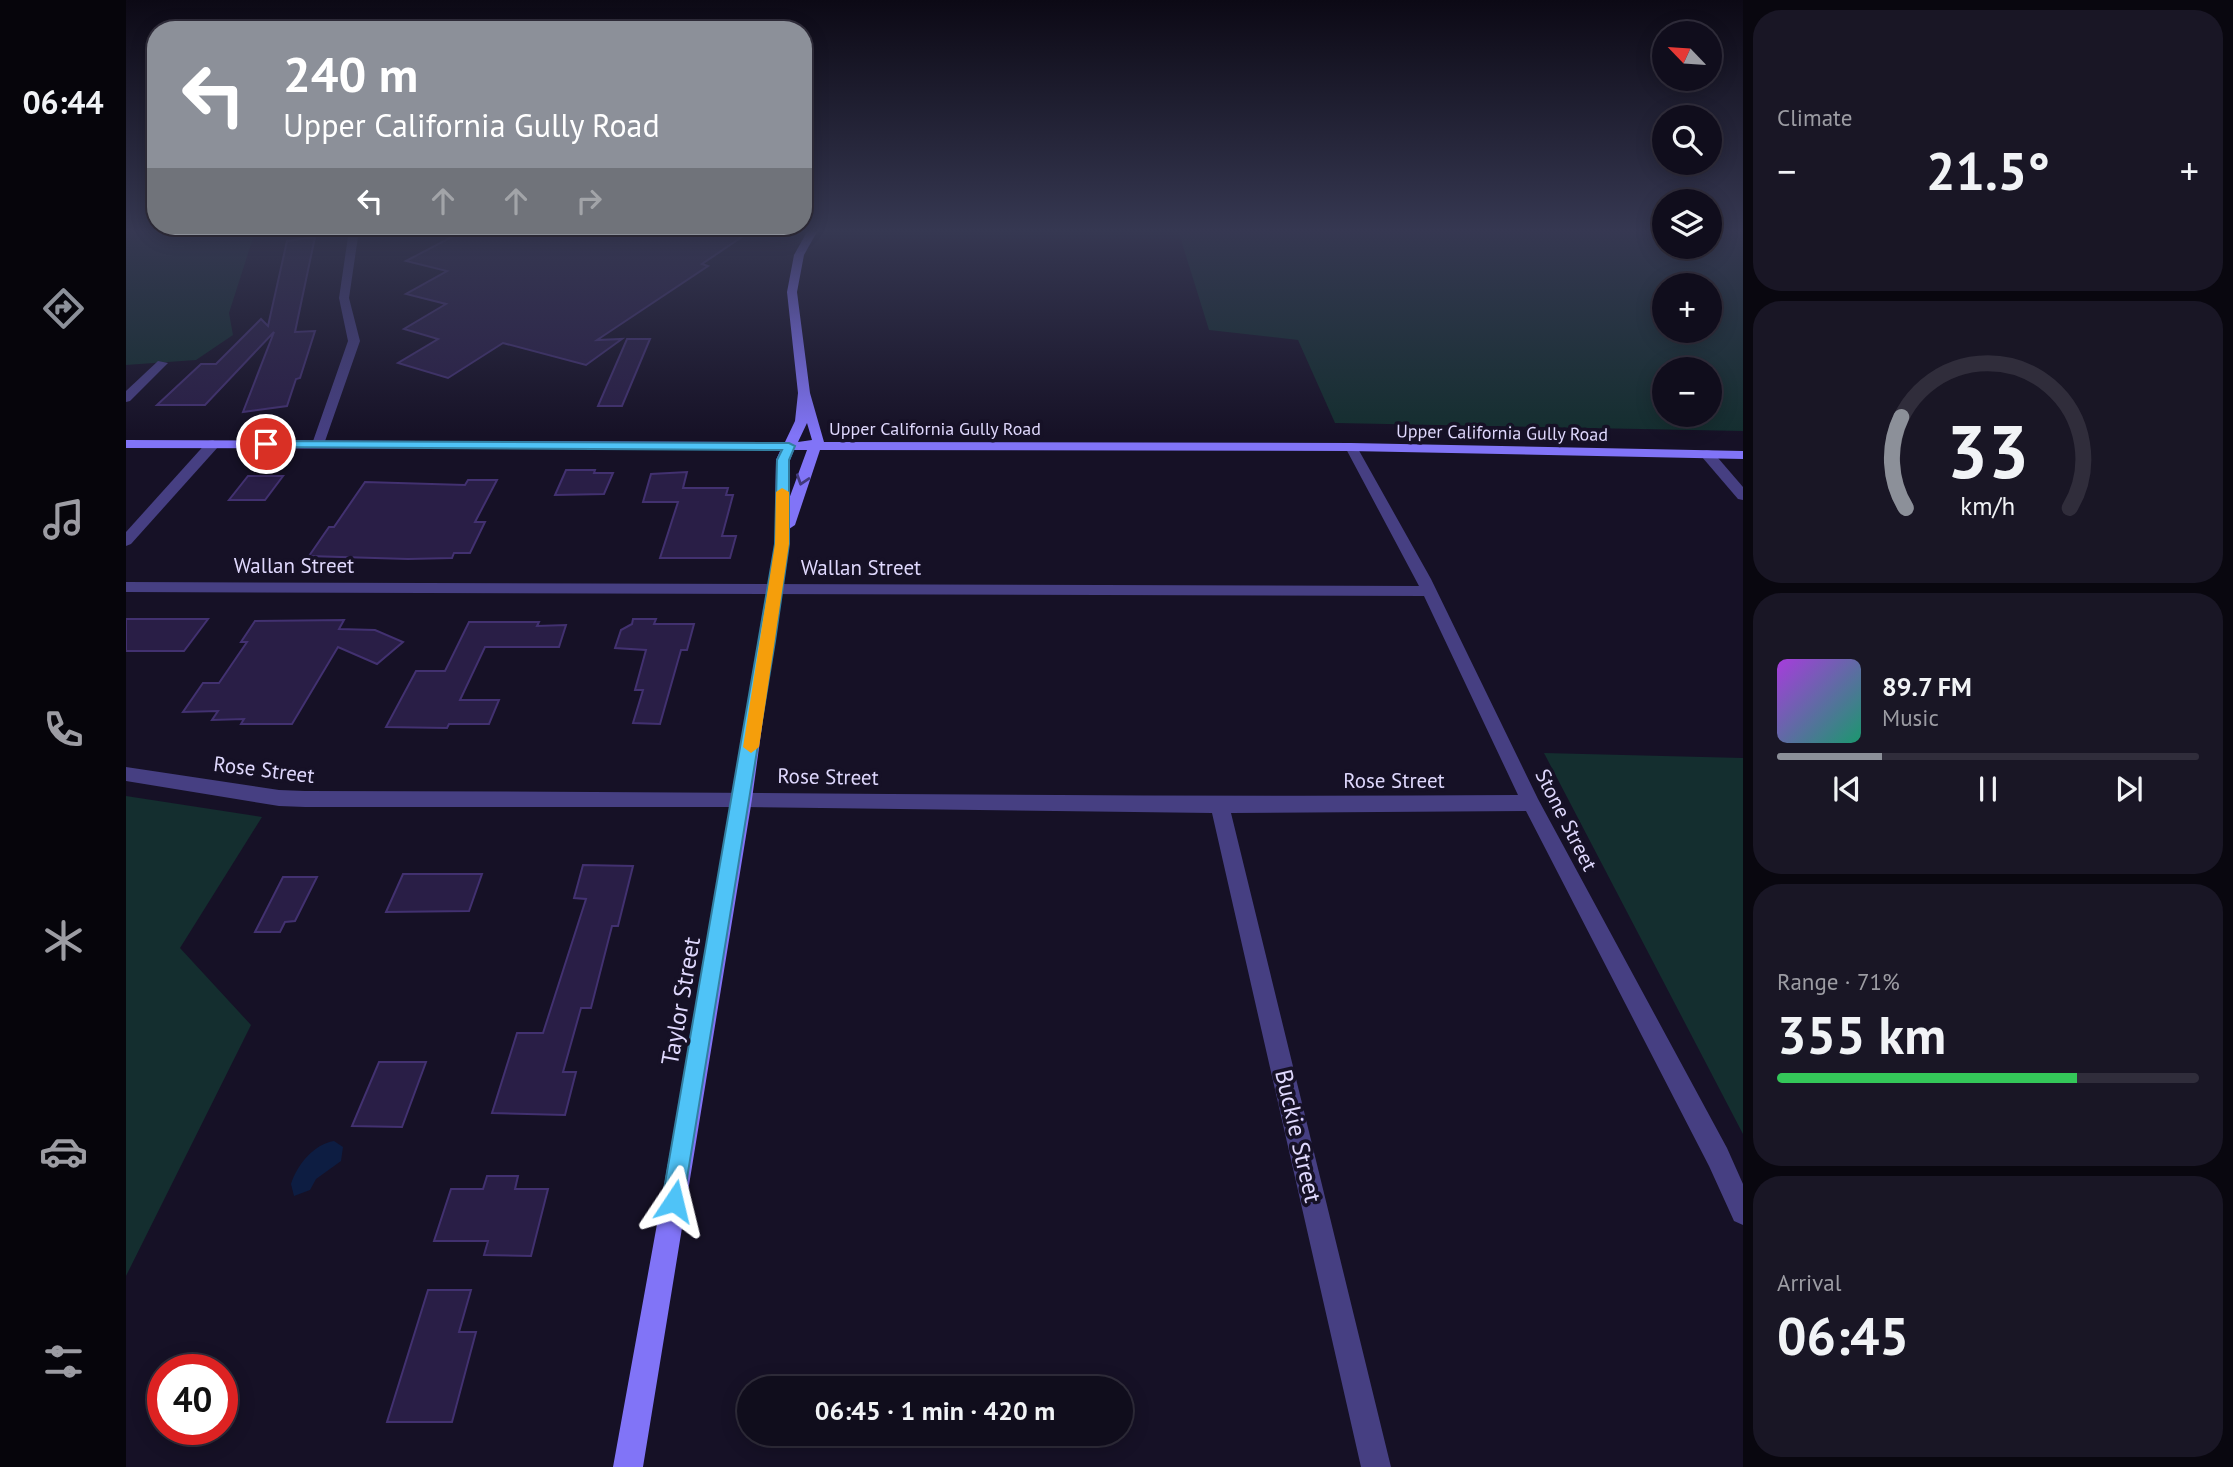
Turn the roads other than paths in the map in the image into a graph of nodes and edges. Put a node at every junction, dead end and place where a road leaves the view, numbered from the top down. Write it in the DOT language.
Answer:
graph roads {
  1 [pos="344,298"];
  2 [pos="793,298"];
  3 [pos="162,363"];
  4 [pos="804,393"];
  5 [pos="126,398"];
  6 [pos="126,444"];
  7 [pos="213,444"];
  8 [pos="318,444"];
  9 [pos="789,446"];
  10 [pos="816,446"];
  11 [pos="1351,447"];
  12 [pos="1707,454"];
  13 [pos="1743,455"];
  14 [pos="1743,496"];
  15 [pos="126,541"];
  16 [pos="782,544"];
  17 [pos="126,587"];
  18 [pos="775,589"];
  19 [pos="1429,591"];
  20 [pos="126,774"];
  21 [pos="743,799"];
  22 [pos="1531,803"];
  23 [pos="1220,805"];
  24 [pos="1743,1212"];
  25 [pos="628,1467"];
  26 [pos="1376,1467"];
  1 -- 8 [label="street"];
  2 -- 4 [label="street, Taylor Street"];
  3 -- 5 [label="street"];
  4 -- 9 [label="street, Taylor Street"];
  4 -- 10 [label="street, Taylor Street"];
  6 -- 7 [label="street, Upper California Gully Road"];
  7 -- 8 [label="street, Upper California Gully Road"];
  7 -- 15 [label="street"];
  8 -- 9 [label="street, Upper California Gully Road"];
  9 -- 10 [label="street, Upper California Gully Road"];
  9 -- 16 [label="street, Taylor Street"];
  10 -- 11 [label="street, Upper California Gully Road"];
  10 -- 16 [label="street, Taylor Street, one-way"];
  11 -- 12 [label="street, Upper California Gully Road"];
  11 -- 19 [label="street, Stone Street"];
  12 -- 13 [label="street, Upper California Gully Road"];
  12 -- 14 [label="street"];
  16 -- 18 [label="street, Taylor Street"];
  17 -- 18 [label="street, Wallan Street"];
  18 -- 19 [label="street, Wallan Street"];
  18 -- 21 [label="street, Taylor Street"];
  19 -- 22 [label="street, Stone Street"];
  20 -- 21 [label="street, Rose Street"];
  21 -- 23 [label="street, Rose Street"];
  21 -- 25 [label="street, Taylor Street"];
  22 -- 23 [label="street, Rose Street"];
  22 -- 24 [label="street, Stone Street"];
  23 -- 26 [label="street, Buckie Street"];
}
